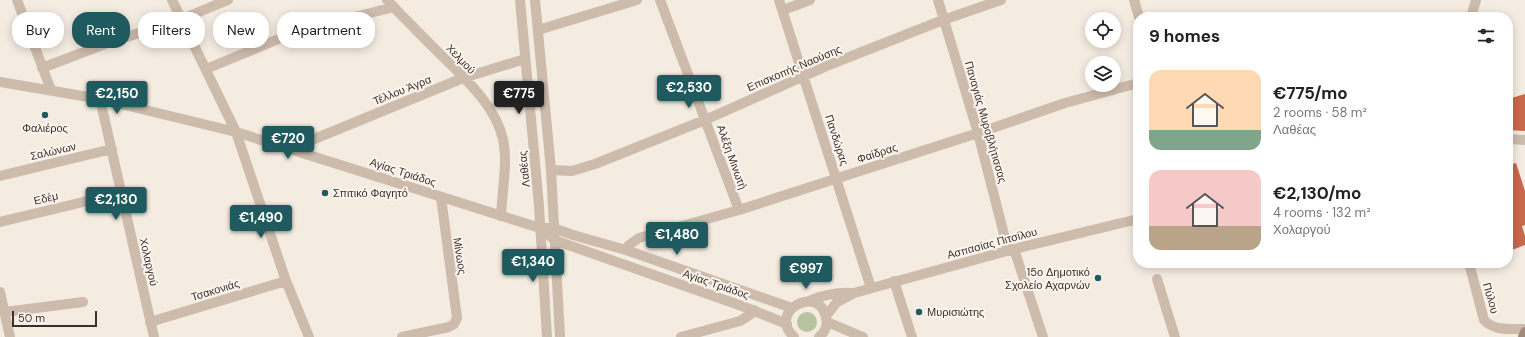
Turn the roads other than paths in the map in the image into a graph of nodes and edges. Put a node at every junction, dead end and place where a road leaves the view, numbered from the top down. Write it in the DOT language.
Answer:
graph roads {
  1 [pos="17,0"];
  2 [pos="172,0"];
  3 [pos="228,0"];
  4 [pos="520,0"];
  5 [pos="534,0"];
  6 [pos="637,0"];
  7 [pos="660,0"];
  8 [pos="779,0"];
  9 [pos="810,0"];
  10 [pos="938,0"];
  11 [pos="1001,0"];
  12 [pos="1134,0"];
  13 [pos="1476,0"];
  14 [pos="391,3"];
  15 [pos="782,10"];
  16 [pos="178,12"];
  17 [pos="199,12"];
  18 [pos="1138,12"];
  19 [pos="1472,12"];
  20 [pos="943,20"];
  21 [pos="538,30"];
  22 [pos="138,33"];
  23 [pos="196,48"];
  24 [pos="525,60"];
  25 [pos="42,68"];
  26 [pos="206,69"];
  27 [pos="803,76"];
  28 [pos="463,78"];
  29 [pos="0,82"];
  30 [pos="1133,83"];
  31 [pos="51,90"];
  32 [pos="100,99"];
  33 [pos="705,120"];
  34 [pos="236,132"];
  35 [pos="978,133"];
  36 [pos="1513,139"];
  37 [pos="1525,140"];
  38 [pos="112,149"];
  39 [pos="290,149"];
  40 [pos="551,170"];
  41 [pos="0,176"];
  42 [pos="837,179"];
  43 [pos="121,193"];
  44 [pos="440,197"];
  45 [pos="738,210"];
  46 [pos="501,216"];
  47 [pos="1133,220"];
  48 [pos="0,222"];
  49 [pos="540,228"];
  50 [pos="553,228"];
  51 [pos="554,240"];
  52 [pos="626,250"];
  53 [pos="1011,250"];
  54 [pos="1470,268"];
  55 [pos="1157,279"];
  56 [pos="286,281"];
  57 [pos="894,281"];
  58 [pos="870,288"];
  59 [pos="0,292"];
  60 [pos="854,293"];
  61 [pos="809,301"];
  62 [pos="83,302"];
  63 [pos="792,308"];
  64 [pos="754,310"];
  65 [pos="5,312"];
  66 [pos="826,319"];
  67 [pos="150,322"];
  68 [pos="787,324"];
  69 [pos="1525,331"];
  70 [pos="823,336"];
  71 [pos="10,337"];
  72 [pos="154,337"];
  73 [pos="309,337"];
  74 [pos="402,337"];
  75 [pos="547,337"];
  76 [pos="560,337"];
  77 [pos="681,337"];
  78 [pos="794,337"];
  79 [pos="863,337"];
  80 [pos="912,337"];
  81 [pos="1042,337"];
  82 [pos="1175,337"];
  83 [pos="1523,337"];
  1 -- 25 [label="street"];
  2 -- 16 [label="street"];
  3 -- 17 [label="street"];
  4 -- 24 [label="street, Λαθέας"];
  5 -- 21 [label="street"];
  6 -- 21 [label="street"];
  7 -- 33 [label="street, Αλέξη Μινωτή"];
  8 -- 15 [label="street, Πανδώρας"];
  9 -- 15 [label="street"];
  10 -- 20 [label="street, Παναγιάς Μυροβλήτισσας"];
  11 -- 20 [label="street, Επισκοπής Ναούσης"];
  12 -- 18 [label="street"];
  13 -- 19 [label="street"];
  14 -- 26 [label="street"];
  14 -- 28 [label="street, Χελμού"];
  15 -- 27 [label="street, Πανδώρας"];
  20 -- 27 [label="street, Επισκοπής Ναούσης"];
  20 -- 35 [label="street, Παναγιάς Μυροβλήτισσας"];
  21 -- 40 [label="street"];
  22 -- 25 [label="street"];
  23 -- 26 [label="street"];
  24 -- 28 [label="street, Τέλλου Άγρα"];
  24 -- 49 [label="street, Λαθέας"];
  25 -- 31 [label="street"];
  26 -- 34 [label="street"];
  27 -- 33 [label="street, Επισκοπής Ναούσης"];
  27 -- 42 [label="street, Πανδώρας"];
  28 -- 39 [label="street, Τέλλου Άγρα"];
  28 -- 46 [label="street, Χελμού"];
  29 -- 31 [label="street, Αγίας Τριάδος"];
  30 -- 35 [label="street, Φαίδρας"];
  31 -- 32 [label="street, Αγίας Τριάδος"];
  32 -- 34 [label="street, Αγίας Τριάδος"];
  32 -- 38 [label="street, Χολαργού"];
  33 -- 40 [label="street, Επισκοπής Ναούσης"];
  33 -- 45 [label="street, Αλέξη Μινωτή"];
  34 -- 39 [label="street, Αγίας Τριάδος"];
  34 -- 56 [label="street"];
  35 -- 42 [label="street, Φαίδρας"];
  35 -- 53 [label="street, Παναγιάς Μυροβλήτισσας"];
  36 -- 37 [label="street"];
  38 -- 41 [label="street, Σαλώνων"];
  38 -- 43 [label="street, Χολαργού"];
  39 -- 44 [label="street, Αγίας Τριάδος"];
  40 -- 50 [label="street"];
  42 -- 45 [label="street, Φαίδρας"];
  42 -- 58 [label="street, Πανδώρας"];
  43 -- 48 [label="street, Εδέμ"];
  43 -- 67 [label="street, Χολαργού"];
  44 -- 46 [label="street, Αγίας Τριάδος"];
  44 -- 74 [label="street, Μίνωος"];
  45 -- 52 [label="street, Φαίδρας"];
  46 -- 49 [label="street, Αγίας Τριάδος"];
  47 -- 53 [label="street, Ασπασίας Πιτσίλου"];
  49 -- 50 [label="street, Αγίας Τριάδος"];
  49 -- 51 [label="street"];
  49 -- 75 [label="street, Λαθέας"];
  50 -- 51 [label="street"];
  50 -- 52 [label="street, Αγίας Τριάδος"];
  51 -- 64 [label="street, Αγίας Τριάδος"];
  51 -- 76 [label="street"];
  52 -- 63 [label="street, Αγίας Τριάδος"];
  53 -- 57 [label="street, Ασπασίας Πιτσίλου"];
  53 -- 81 [label="street, Παναγιάς Μυροβλήτισσας"];
  54 -- 69 [label="street, Πύλου"];
  55 -- 82 [label="street"];
  56 -- 67 [label="street, Τσακονιάς"];
  56 -- 73 [label="street"];
  57 -- 58 [label="street, Ασπασίας Πιτσίλου"];
  57 -- 80 [label="street"];
  58 -- 60 [label="street, Ασπασίας Πιτσίλου"];
  59 -- 65 [label="street"];
  60 -- 61 [label="street, Ασπασίας Πιτσίλου"];
  60 -- 66 [label="street, Ασπασίας Πιτσίλου"];
  61 -- 63 [label="street"];
  61 -- 66 [label="street"];
  62 -- 65 [label="street"];
  63 -- 68 [label="street"];
  64 -- 68 [label="street, Αγίας Τριάδος"];
  64 -- 77 [label="street"];
  65 -- 71 [label="street"];
  66 -- 70 [label="street"];
  66 -- 79 [label="street"];
  67 -- 72 [label="street, Χολαργού"];
  68 -- 78 [label="street"];
  69 -- 83 [label="main road"];
}
